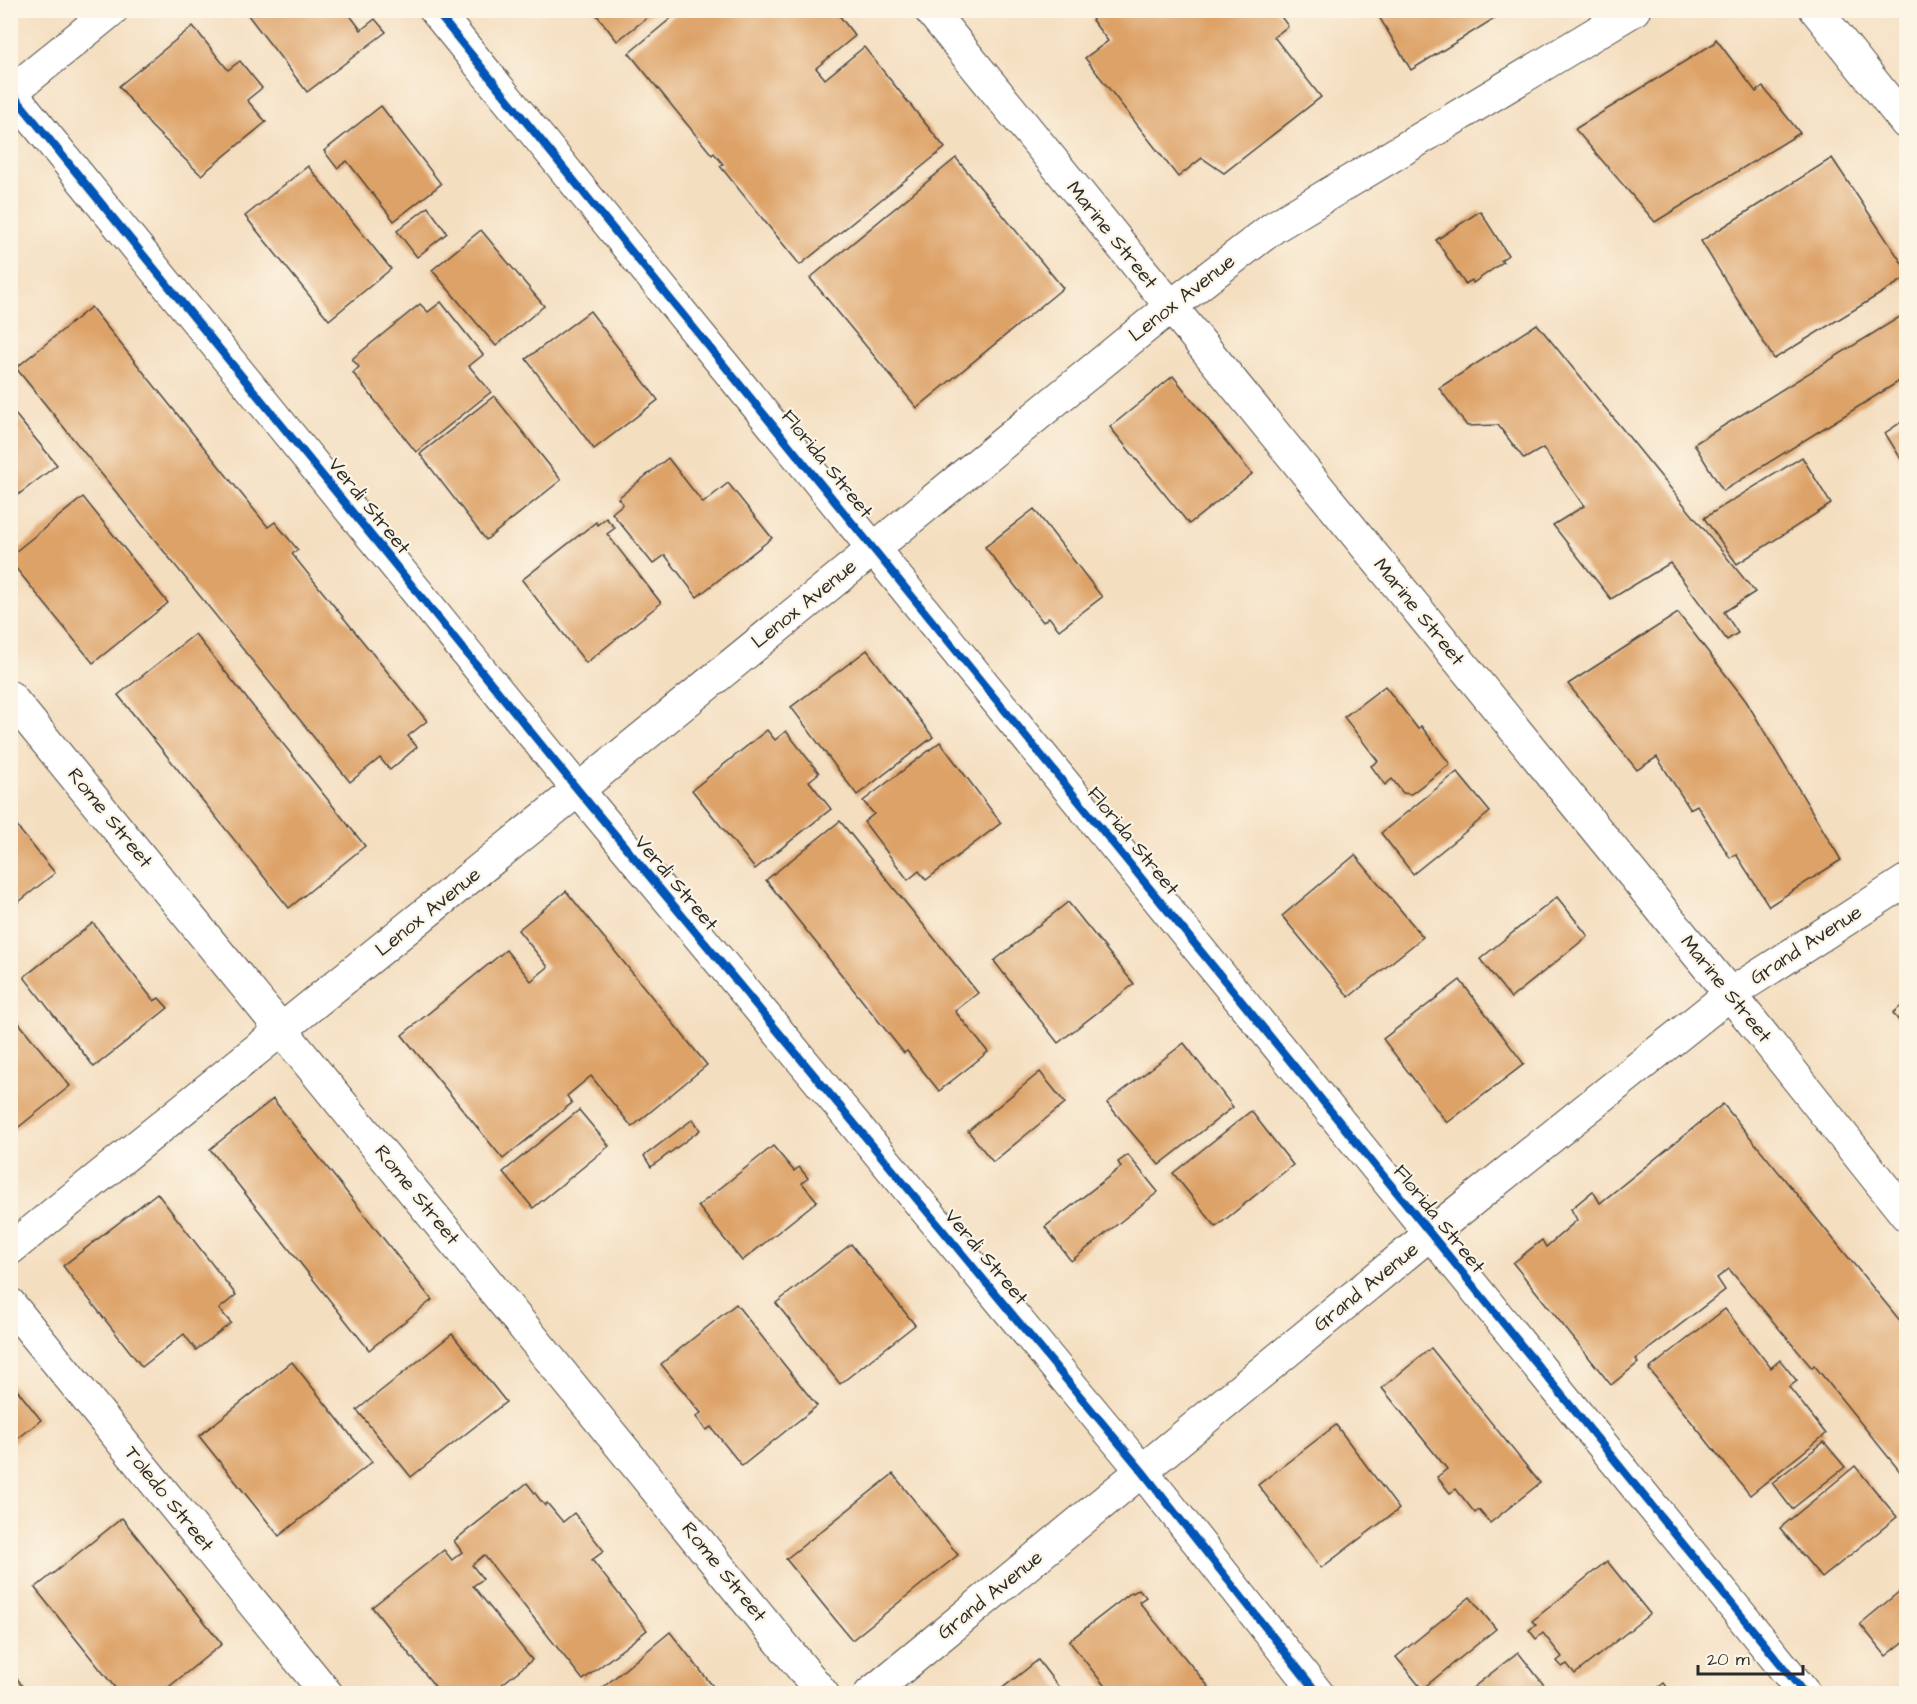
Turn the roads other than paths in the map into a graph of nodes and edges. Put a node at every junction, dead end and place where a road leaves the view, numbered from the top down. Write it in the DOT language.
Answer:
graph roads {
  1 [pos="112,10"];
  2 [pos="435,10"];
  3 [pos="930,10"];
  4 [pos="1634,10"];
  5 [pos="1816,10"];
  6 [pos="11,92"];
  7 [pos="1906,123"];
  8 [pos="1170,307"];
  9 [pos="874,548"];
  10 [pos="10,697"];
  11 [pos="578,790"];
  12 [pos="1906,881"];
  13 [pos="1730,994"];
  14 [pos="282,1030"];
  15 [pos="1906,1215"];
  16 [pos="1430,1234"];
  17 [pos="10,1249"];
  18 [pos="10,1304"];
  19 [pos="1142,1472"];
  20 [pos="327,1694"];
  21 [pos="823,1694"];
  22 [pos="870,1694"];
  23 [pos="1318,1694"];
  24 [pos="1805,1694"];
  1 -- 6 [label="street"];
  2 -- 9 [label="street, Florida Street"];
  3 -- 8 [label="street, Marine Street"];
  4 -- 8 [label="street, Lenox Avenue"];
  5 -- 7 [label="street"];
  6 -- 11 [label="street, Verdi Street"];
  8 -- 9 [label="street, Lenox Avenue"];
  8 -- 13 [label="street, Marine Street"];
  9 -- 11 [label="street, Lenox Avenue"];
  9 -- 16 [label="street, Florida Street"];
  10 -- 14 [label="street, Rome Street"];
  11 -- 14 [label="street, Lenox Avenue"];
  11 -- 19 [label="street, Verdi Street"];
  12 -- 13 [label="street, Grand Avenue"];
  13 -- 15 [label="street, Marine Street"];
  13 -- 16 [label="street, Grand Avenue"];
  14 -- 17 [label="street, Lenox Avenue"];
  14 -- 21 [label="street, Rome Street"];
  16 -- 19 [label="street, Grand Avenue"];
  16 -- 24 [label="street, Florida Street"];
  18 -- 20 [label="street, Toledo Street"];
  19 -- 22 [label="street, Grand Avenue"];
  19 -- 23 [label="street, Verdi Street"];
}
